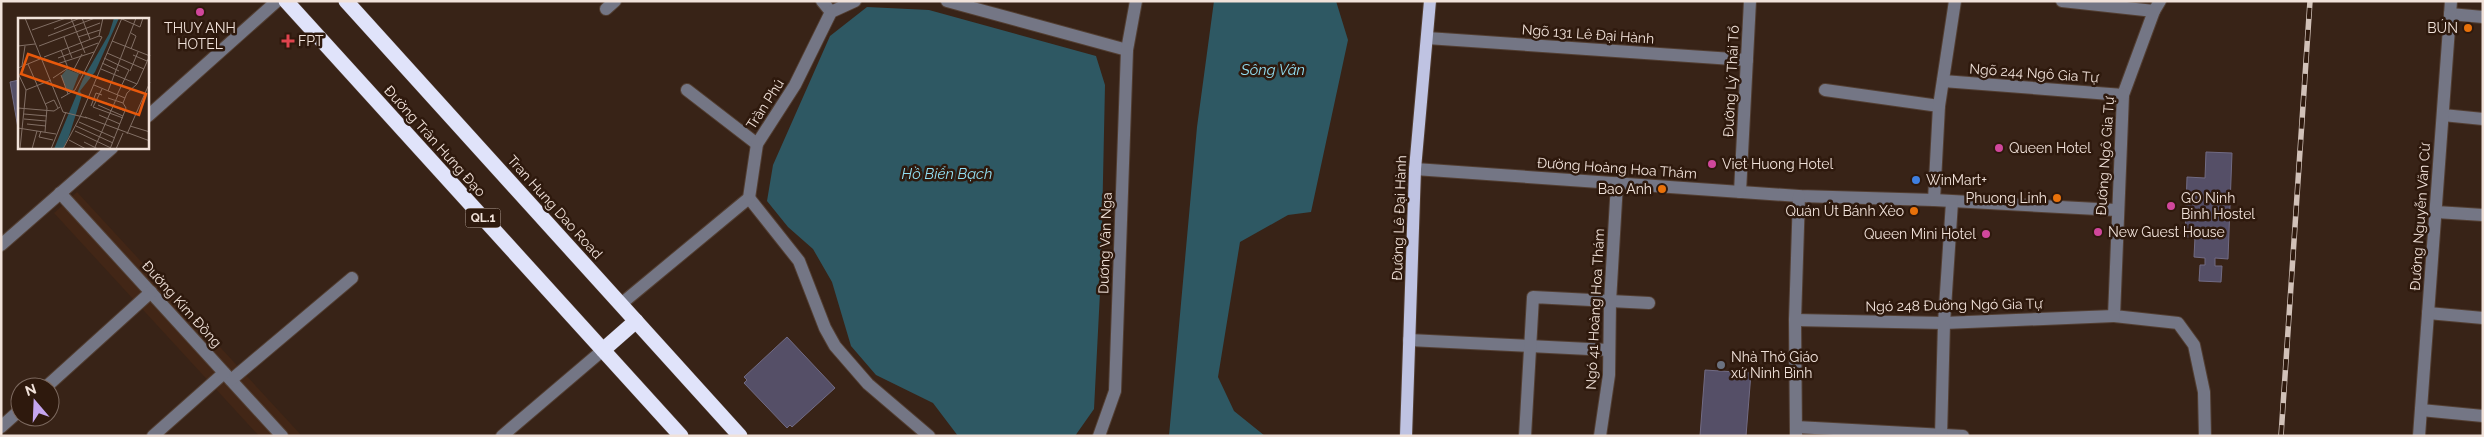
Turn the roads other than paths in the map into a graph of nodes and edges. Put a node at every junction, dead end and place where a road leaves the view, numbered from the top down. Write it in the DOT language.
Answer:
graph roads {
  1 [pos="277,1"];
  2 [pos="286,1"];
  3 [pos="346,1"];
  4 [pos="822,1"];
  5 [pos="855,1"];
  6 [pos="1136,1"];
  7 [pos="1430,1"];
  8 [pos="1750,1"];
  9 [pos="1955,1"];
  10 [pos="2062,1"];
  11 [pos="955,2"];
  12 [pos="2152,6"];
  13 [pos="2451,8"];
  14 [pos="831,12"];
  15 [pos="2483,17"];
  16 [pos="1427,38"];
  17 [pos="1127,50"];
  18 [pos="1747,60"];
  19 [pos="1943,81"];
  20 [pos="687,90"];
  21 [pos="1826,90"];
  22 [pos="2123,95"];
  23 [pos="1939,106"];
  24 [pos="149,115"];
  25 [pos="2443,115"];
  26 [pos="2483,119"];
  27 [pos="757,144"];
  28 [pos="111,149"];
  29 [pos="1415,169"];
  30 [pos="1617,183"];
  31 [pos="1740,192"];
  32 [pos="60,193"];
  33 [pos="1799,196"];
  34 [pos="749,198"];
  35 [pos="1934,200"];
  36 [pos="1952,202"];
  37 [pos="2116,210"];
  38 [pos="2436,212"];
  39 [pos="2483,215"];
  40 [pos="1,245"];
  41 [pos="352,278"];
  42 [pos="151,292"];
  43 [pos="1610,302"];
  44 [pos="1649,303"];
  45 [pos="621,304"];
  46 [pos="2428,314"];
  47 [pos="2114,316"];
  48 [pos="2483,318"];
  49 [pos="1795,320"];
  50 [pos="636,321"];
  51 [pos="1944,323"];
  52 [pos="1410,340"];
  53 [pos="1530,346"];
  54 [pos="603,350"];
  55 [pos="1610,350"];
  56 [pos="57,377"];
  57 [pos="227,377"];
  58 [pos="2421,410"];
  59 [pos="2483,416"];
  60 [pos="1796,432"];
  61 [pos="1941,435"];
  62 [pos="153,436"];
  63 [pos="282,436"];
  64 [pos="502,436"];
  65 [pos="681,436"];
  66 [pos="740,436"];
  67 [pos="928,436"];
  68 [pos="1099,436"];
  69 [pos="1406,436"];
  70 [pos="1525,436"];
  71 [pos="1600,436"];
  72 [pos="1963,436"];
  73 [pos="2205,436"];
  74 [pos="2419,436"];
  1 -- 24 [label="street"];
  2 -- 54 [label="highway, Đường Trân Hưng Đạo / QL.1"];
  3 -- 45 [label="highway, Tran Hung Dao Road"];
  4 -- 14 [label="street"];
  5 -- 14 [label="street"];
  6 -- 17 [label="street, Dương Vân Nga"];
  7 -- 16 [label="main road, Đường Lê Đại Hành"];
  8 -- 18 [label="street, Đường Lý Thái Tổ"];
  9 -- 19 [label="street"];
  10 -- 12 [label="street"];
  11 -- 17 [label="street"];
  12 -- 22 [label="street, Đường Ngô Gia Tự"];
  13 -- 15 [label="street"];
  13 -- 25 [label="street, Đường Nguyễn Văn Cừ"];
  14 -- 27 [label="street, Trần Phú"];
  16 -- 18 [label="street, Ngõ 131 Lê Đại Hành"];
  16 -- 29 [label="main road, Đường Lê Đại Hành"];
  17 -- 68 [label="street, Dương Vân Nga"];
  18 -- 31 [label="street, Đường Lý Thái Tổ"];
  19 -- 22 [label="street, Ngõ 244 Ngô Gia Tự"];
  19 -- 23 [label="street"];
  20 -- 27 [label="street"];
  21 -- 23 [label="street"];
  22 -- 37 [label="street, Đường Ngô Gia Tự"];
  23 -- 35 [label="street"];
  25 -- 26 [label="street"];
  25 -- 38 [label="street, Đường Nguyễn Văn Cừ"];
  27 -- 34 [label="street, Trần Phú"];
  28 -- 32 [label="street"];
  29 -- 30 [label="street, Đường Hoàng Hoa Thám"];
  29 -- 52 [label="main road, Đường Lê Đại Hành"];
  30 -- 31 [label="street, Đường Hoàng Hoa Thám"];
  30 -- 43 [label="street, Ngó 41 Hoàng Hoa Thám"];
  31 -- 33 [label="street, Đường Hoàng Hoa Thám"];
  32 -- 40 [label="street"];
  32 -- 42 [label="street, Đường Kim Đồng"];
  33 -- 35 [label="street, Đường Hoàng Hoa Thám"];
  33 -- 49 [label="street"];
  34 -- 45 [label="street"];
  34 -- 67 [label="street"];
  35 -- 36 [label="street, Đường Hoàng Hoa Thám"];
  36 -- 37 [label="street, Đường Hoàng Hoa Thám"];
  36 -- 51 [label="street"];
  37 -- 47 [label="street, Đường Ngô Gia Tự"];
  38 -- 39 [label="street"];
  38 -- 46 [label="street, Đường Nguyễn Văn Cừ"];
  41 -- 57 [label="street"];
  42 -- 56 [label="street"];
  42 -- 57 [label="street, Đường Kim Đồng"];
  43 -- 44 [label="street"];
  43 -- 53 [label="street"];
  43 -- 55 [label="street, Ngó 41 Hoàng Hoa Thám"];
  45 -- 50 [label="highway, Tran Hung Dao Road"];
  46 -- 48 [label="street"];
  46 -- 58 [label="street, Đường Nguyễn Văn Cừ"];
  47 -- 51 [label="street, Ngó 248 Đuờng Ngó Gia Tự"];
  47 -- 73 [label="street"];
  49 -- 51 [label="street, Ngó 248 Đuờng Ngó Gia Tự"];
  49 -- 60 [label="street"];
  50 -- 54 [label="highway"];
  50 -- 66 [label="highway, Tran Hung Dao Road"];
  51 -- 61 [label="street"];
  52 -- 53 [label="street"];
  52 -- 69 [label="main road, Đường Lê Đại Hành"];
  53 -- 55 [label="street"];
  53 -- 70 [label="street"];
  54 -- 64 [label="street"];
  54 -- 65 [label="highway, Đường Trân Hưng Đạo / QL.1"];
  55 -- 71 [label="street, Ngó 41 Hoàng Hoa Thám"];
  57 -- 62 [label="street"];
  57 -- 63 [label="street, Đường Kim Đồng"];
  58 -- 59 [label="street"];
  58 -- 74 [label="street, Đường Nguyễn Văn Cừ"];
  60 -- 61 [label="street"];
  61 -- 72 [label="street"];
}
